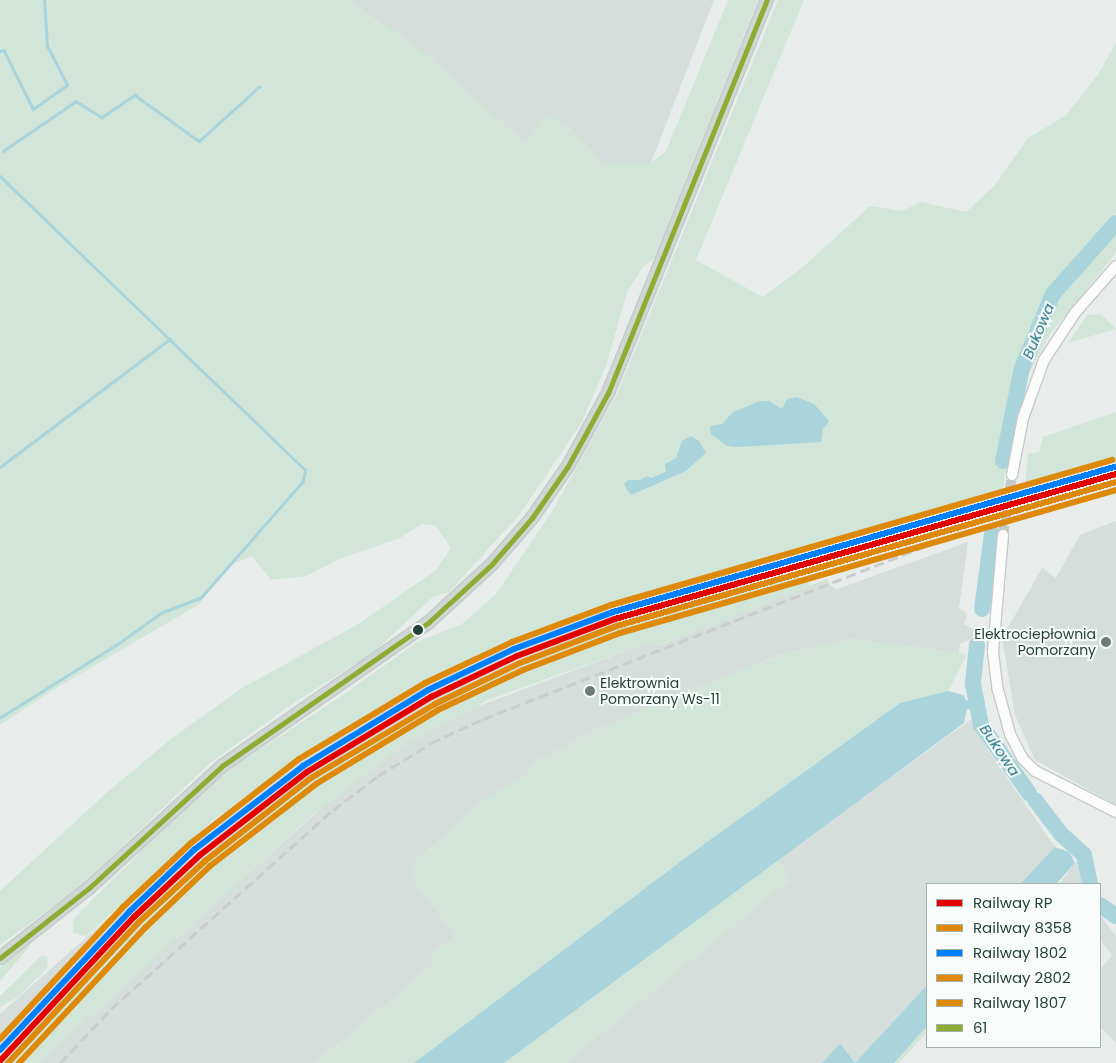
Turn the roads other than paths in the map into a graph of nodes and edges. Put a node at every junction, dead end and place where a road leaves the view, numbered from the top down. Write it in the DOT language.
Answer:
graph roads {
  1 [pos="767,0"];
  2 [pos="1116,266"];
  3 [pos="1012,475"];
  4 [pos="1003,535"];
  5 [pos="1116,812"];
  6 [pos="0,958"];
  1 -- 6 [label="main road"];
  2 -- 3 [label="street"];
  4 -- 5 [label="street"];
}
